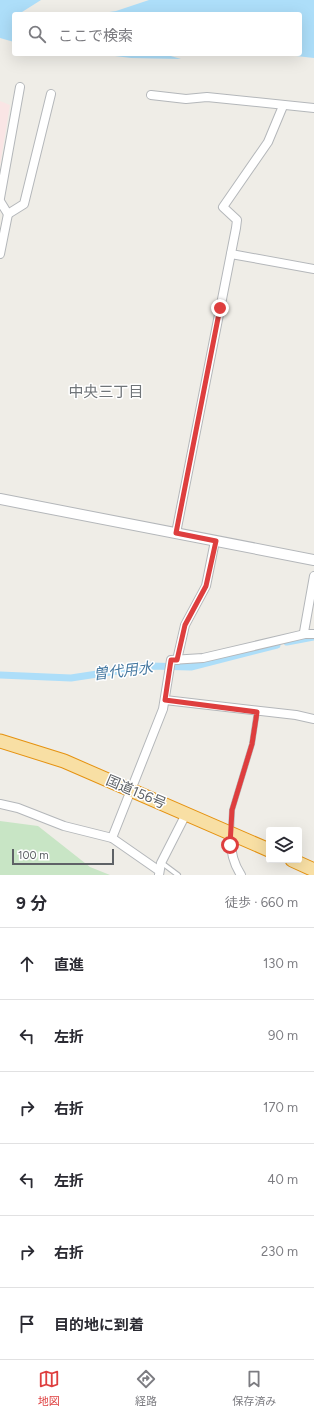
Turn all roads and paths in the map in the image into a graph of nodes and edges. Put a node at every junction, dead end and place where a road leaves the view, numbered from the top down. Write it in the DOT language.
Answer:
graph roads {
  1 [pos="20,87"];
  2 [pos="51,94"];
  3 [pos="151,95"];
  4 [pos="283,106"];
  5 [pos="314,108"];
  6 [pos="0,199"];
  7 [pos="8,214"];
  8 [pos="0,254"];
  9 [pos="231,254"];
  10 [pos="314,269"];
  11 [pos="0,501"];
  12 [pos="176,533"];
  13 [pos="216,541"];
  14 [pos="314,560"];
  15 [pos="314,576"];
  16 [pos="305,634"];
  17 [pos="314,634"];
  18 [pos="174,660"];
  19 [pos="165,700"];
  20 [pos="257,712"];
  21 [pos="314,719"];
  22 [pos="0,741"];
  23 [pos="131,790"];
  24 [pos="0,804"];
  25 [pos="186,814"];
  26 [pos="230,834"];
  27 [pos="112,838"];
  28 [pos="266,849"];
  29 [pos="299,863"];
  30 [pos="159,869"];
  31 [pos="314,870"];
  32 [pos="178,875"];
  33 [pos="241,875"];
  1 -- 6 [label="street"];
  2 -- 7 [label="street"];
  3 -- 4 [label="street"];
  4 -- 5 [label="street"];
  4 -- 9 [label="street"];
  6 -- 7 [label="street"];
  7 -- 8 [label="street"];
  9 -- 10 [label="street"];
  9 -- 12 [label="street"];
  11 -- 12 [label="street"];
  12 -- 13 [label="street"];
  13 -- 14 [label="street"];
  13 -- 18 [label="street"];
  15 -- 16 [label="street"];
  16 -- 17 [label="street"];
  16 -- 18 [label="street"];
  18 -- 19 [label="street"];
  19 -- 20 [label="street"];
  19 -- 23 [label="street"];
  20 -- 21 [label="street"];
  20 -- 26 [label="lane"];
  22 -- 23 [label="highway, 国道156号"];
  23 -- 25 [label="highway, 国道156号"];
  23 -- 27 [label="street"];
  24 -- 27 [label="street"];
  25 -- 26 [label="highway, 国道156号"];
  25 -- 30 [label="street"];
  26 -- 28 [label="highway, 国道156号"];
  26 -- 33 [label="street"];
  27 -- 30 [label="street"];
  29 -- 31 [label="highway"];
  30 -- 32 [label="lane"];
}
